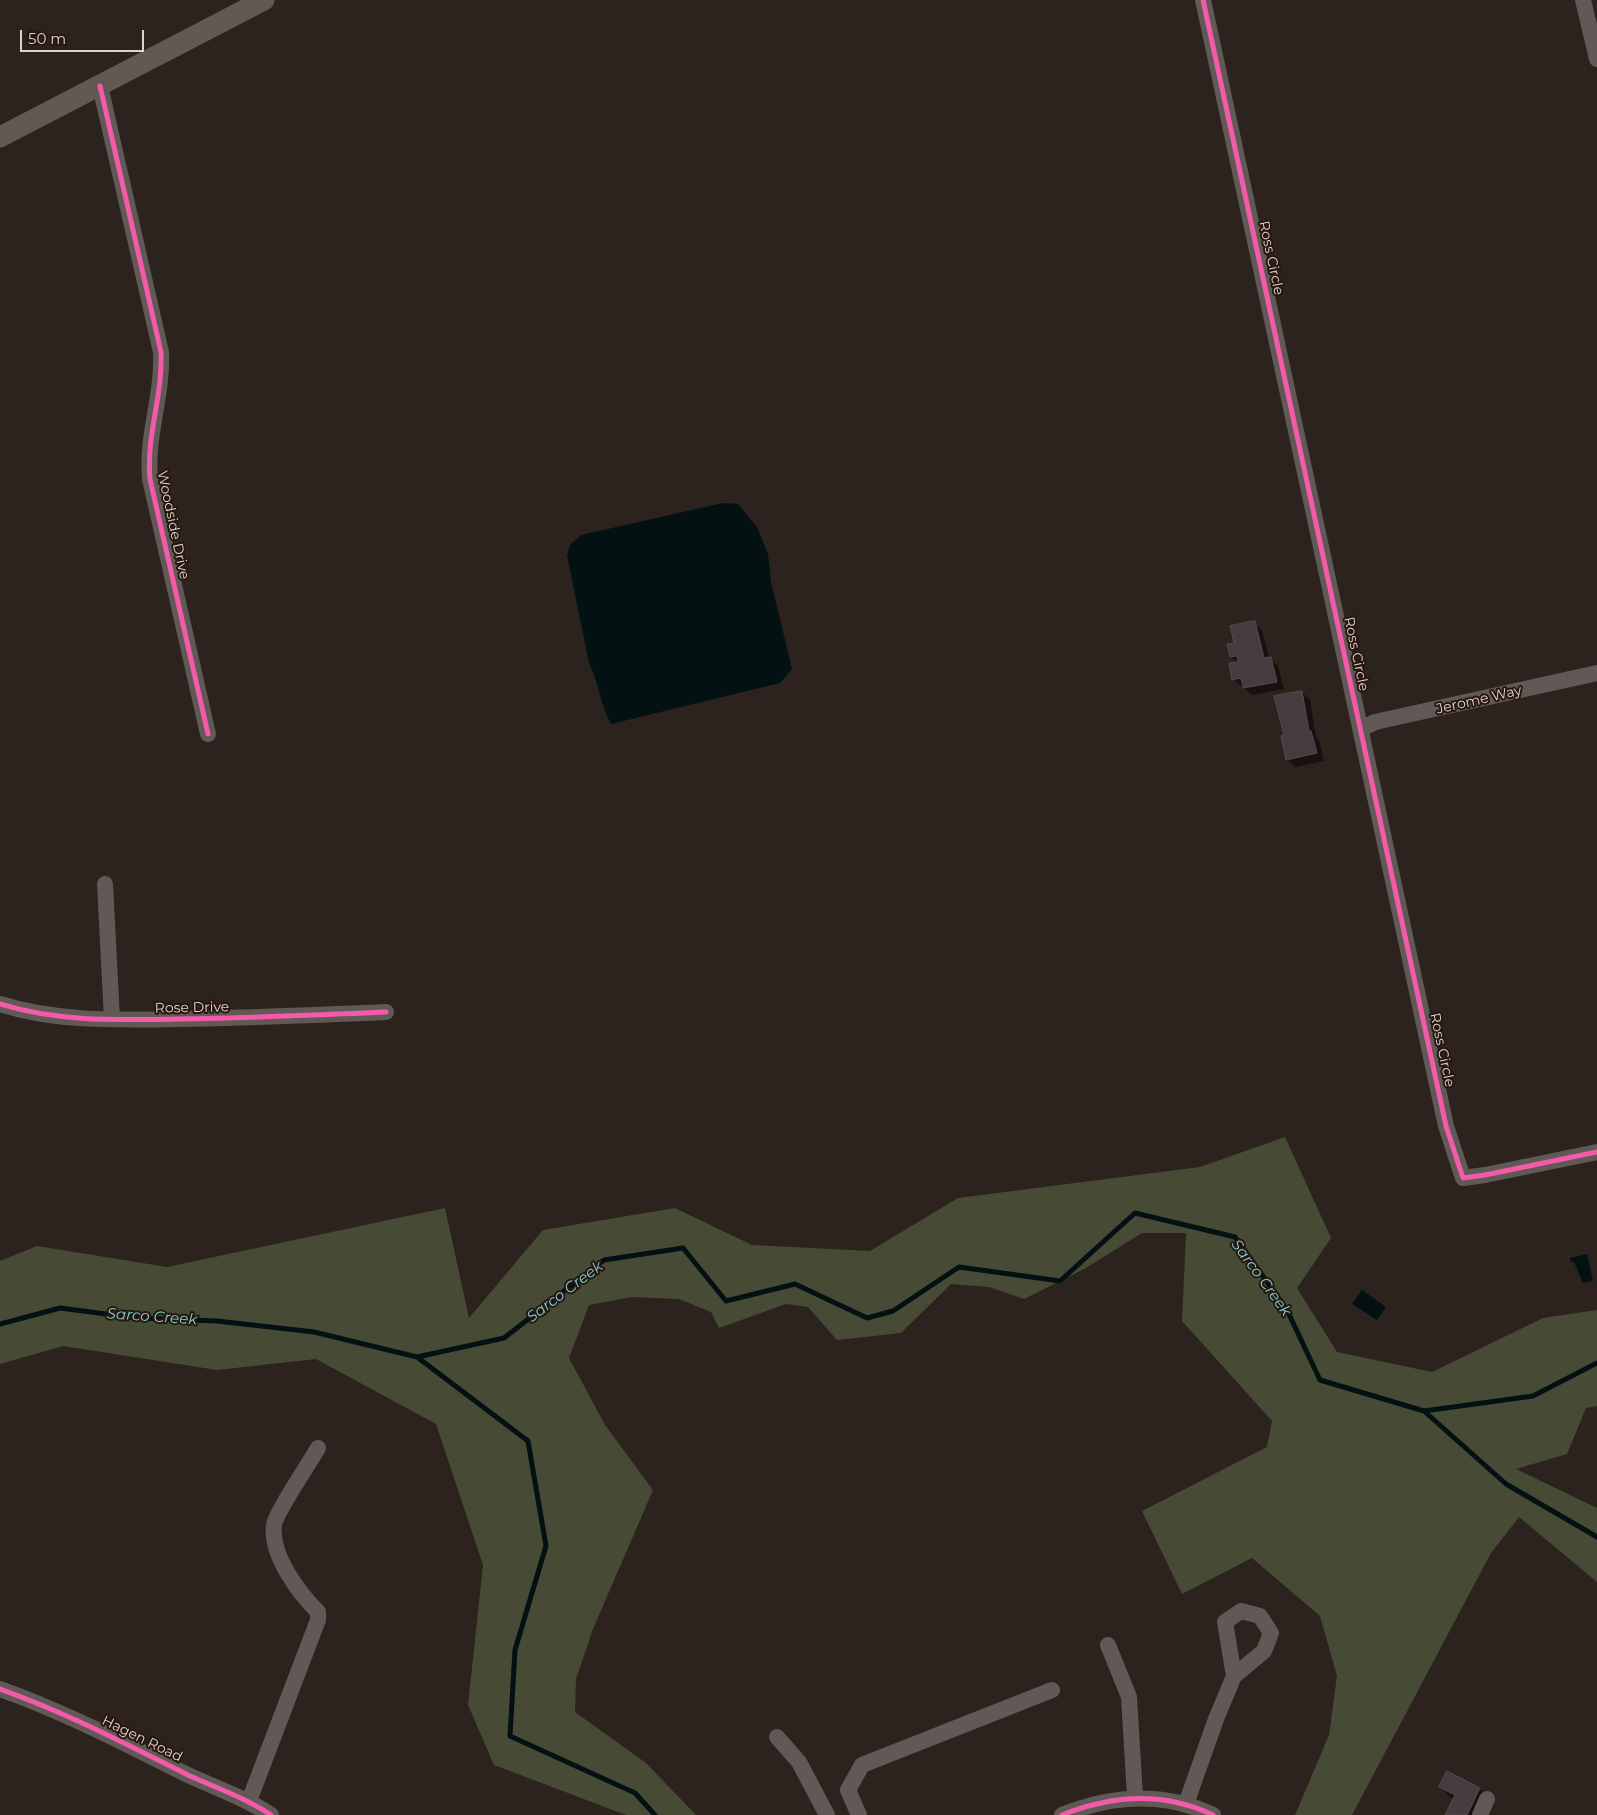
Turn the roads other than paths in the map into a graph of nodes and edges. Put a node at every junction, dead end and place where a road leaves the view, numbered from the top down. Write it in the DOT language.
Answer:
graph roads {
  1 [pos="264,0"];
  2 [pos="1203,0"];
  3 [pos="1583,0"];
  4 [pos="1597,59"];
  5 [pos="100,86"];
  6 [pos="0,137"];
  7 [pos="1597,673"];
  8 [pos="1361,728"];
  9 [pos="208,734"];
  10 [pos="106,884"];
  11 [pos="0,1004"];
  12 [pos="386,1012"];
  13 [pos="112,1019"];
  14 [pos="1597,1152"];
  15 [pos="318,1448"];
  16 [pos="1108,1645"];
  17 [pos="1234,1676"];
  18 [pos="0,1689"];
  19 [pos="1052,1690"];
  20 [pos="777,1737"];
  21 [pos="1135,1797"];
  22 [pos="1487,1799"];
  23 [pos="249,1801"];
  24 [pos="1186,1804"];
  25 [pos="271,1815"];
  26 [pos="827,1815"];
  27 [pos="859,1815"];
  28 [pos="1062,1815"];
  29 [pos="1213,1815"];
  30 [pos="1480,1815"];
  1 -- 5 [label="main road"];
  2 -- 8 [label="street, Ross Circle"];
  3 -- 4 [label="street"];
  5 -- 6 [label="main road"];
  5 -- 9 [label="street, Woodside Drive"];
  7 -- 8 [label="street, Jerome Way"];
  8 -- 14 [label="street, Ross Circle"];
  10 -- 13 [label="street"];
  11 -- 13 [label="street, Rose Drive"];
  12 -- 13 [label="street, Rose Drive"];
  15 -- 23 [label="street"];
  16 -- 21 [label="street"];
  17 -- 24 [label="street"];
  18 -- 23 [label="street, Hagen Road"];
  19 -- 27 [label="street"];
  20 -- 26 [label="street"];
  21 -- 24 [label="street"];
  21 -- 28 [label="street"];
  22 -- 30 [label="street"];
  23 -- 25 [label="street, Hagen Road"];
  24 -- 29 [label="street"];
}
